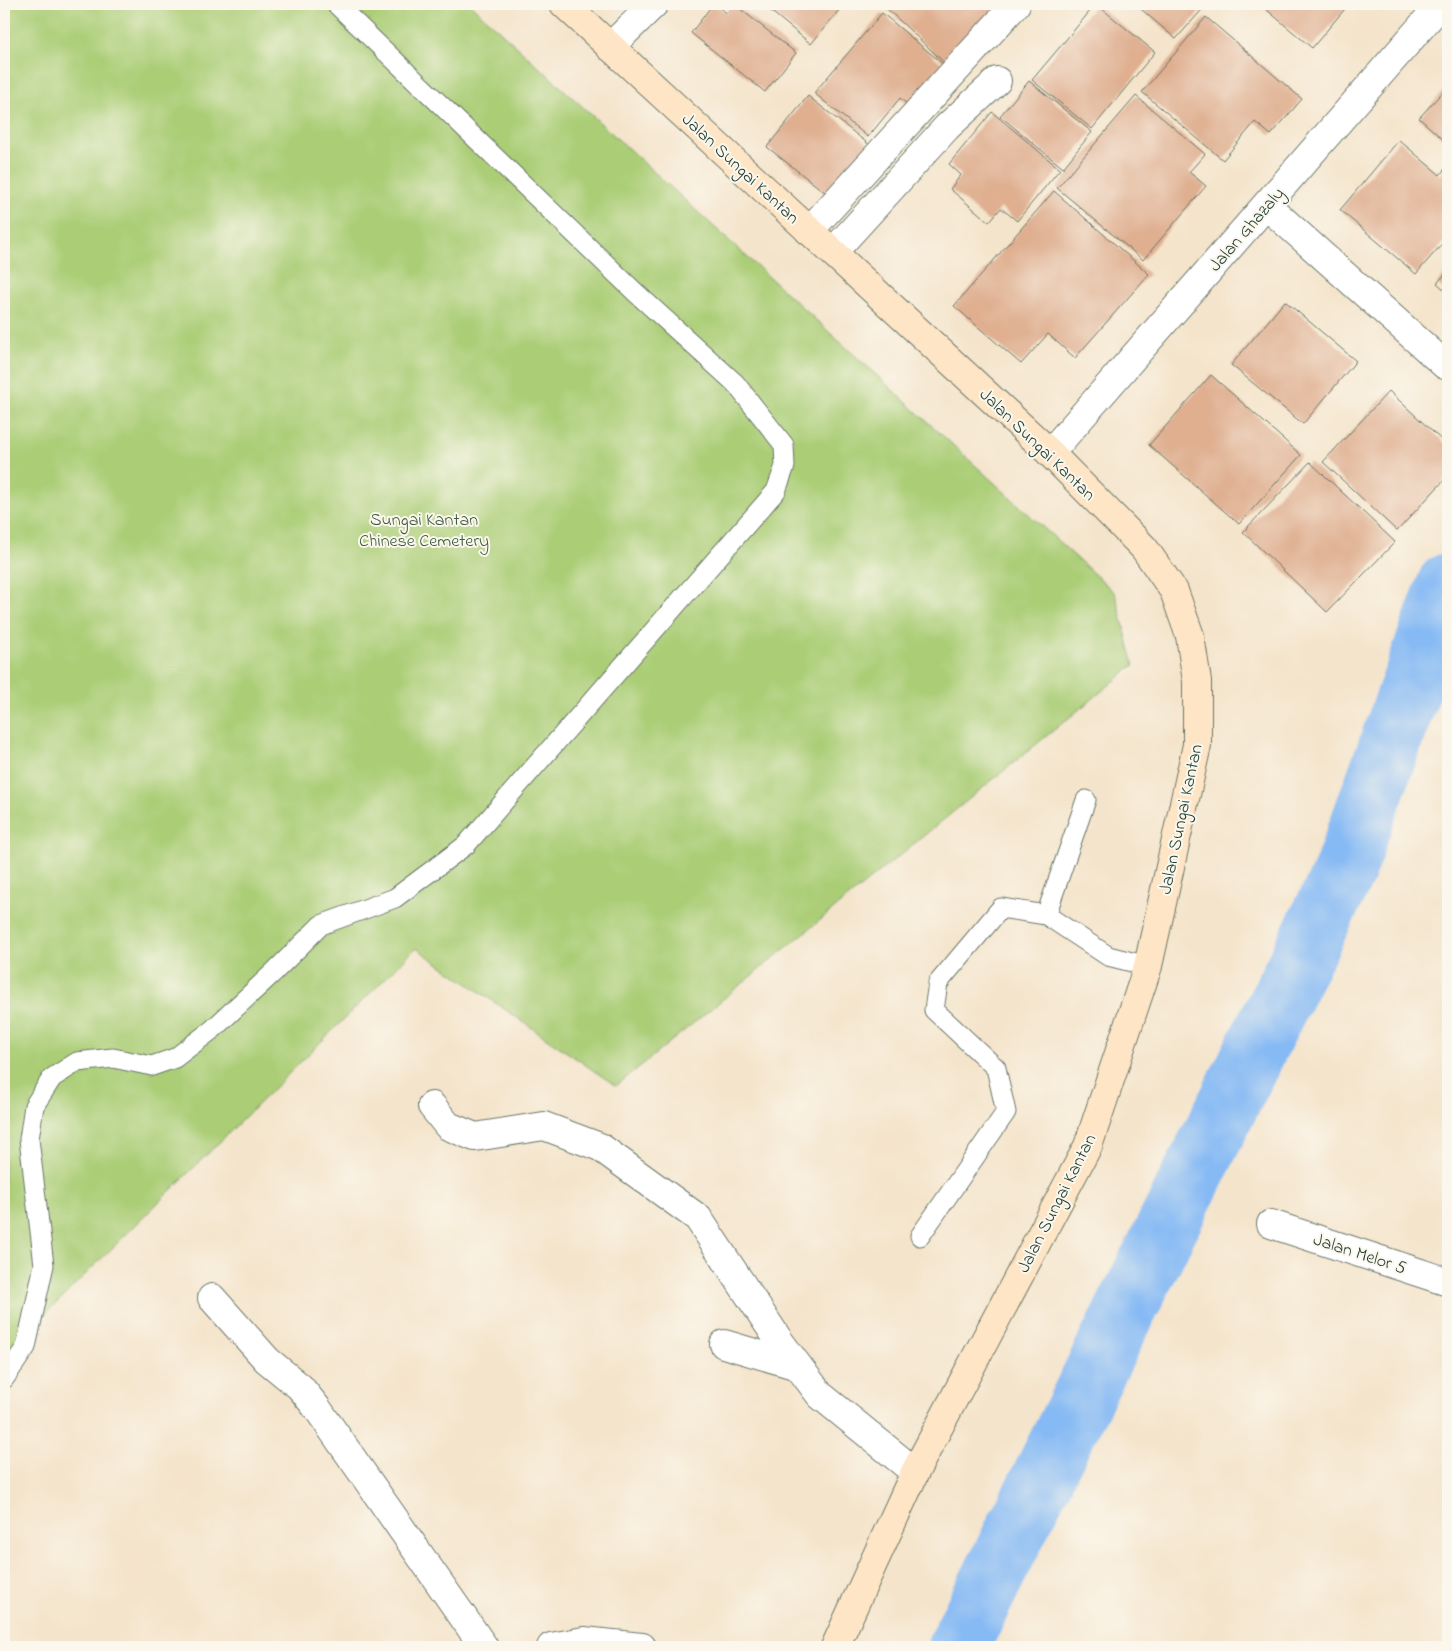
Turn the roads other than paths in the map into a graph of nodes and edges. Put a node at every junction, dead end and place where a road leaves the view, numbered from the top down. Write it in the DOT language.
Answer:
graph roads {
  1 [pos="336,4"];
  2 [pos="564,4"];
  3 [pos="654,4"];
  4 [pos="1016,4"];
  5 [pos="1441,4"];
  6 [pos="610,46"];
  7 [pos="997,81"];
  8 [pos="1266,205"];
  9 [pos="809,231"];
  10 [pos="833,252"];
  11 [pos="1445,365"];
  12 [pos="1050,453"];
  13 [pos="1086,800"];
  14 [pos="1046,915"];
  15 [pos="1148,966"];
  16 [pos="432,1106"];
  17 [pos="1271,1224"];
  18 [pos="920,1236"];
  19 [pos="1448,1282"];
  20 [pos="212,1298"];
  21 [pos="724,1344"];
  22 [pos="798,1366"];
  23 [pos="4,1379"];
  24 [pos="916,1472"];
  25 [pos="484,1647"];
  26 [pos="551,1647"];
  27 [pos="642,1647"];
  28 [pos="835,1647"];
  1 -- 23 [label="lane"];
  2 -- 6 [label="main road, Jalan Sungai Kantan"];
  3 -- 6 [label="street"];
  4 -- 9 [label="street"];
  5 -- 8 [label="street, Jalan Ghazaly"];
  6 -- 9 [label="main road, Jalan Sungai Kantan"];
  7 -- 10 [label="street"];
  8 -- 11 [label="street"];
  8 -- 12 [label="street, Jalan Ghazaly"];
  9 -- 10 [label="main road, Jalan Sungai Kantan"];
  10 -- 12 [label="main road, Jalan Sungai Kantan"];
  12 -- 15 [label="main road, Jalan Sungai Kantan"];
  13 -- 14 [label="lane"];
  14 -- 15 [label="lane"];
  14 -- 18 [label="lane"];
  15 -- 24 [label="main road, Jalan Sungai Kantan"];
  16 -- 22 [label="street"];
  17 -- 19 [label="street, Jalan Melor 5"];
  20 -- 25 [label="street"];
  21 -- 22 [label="street"];
  22 -- 24 [label="street"];
  24 -- 28 [label="main road, Jalan Sungai Kantan"];
  26 -- 27 [label="street"];
}
